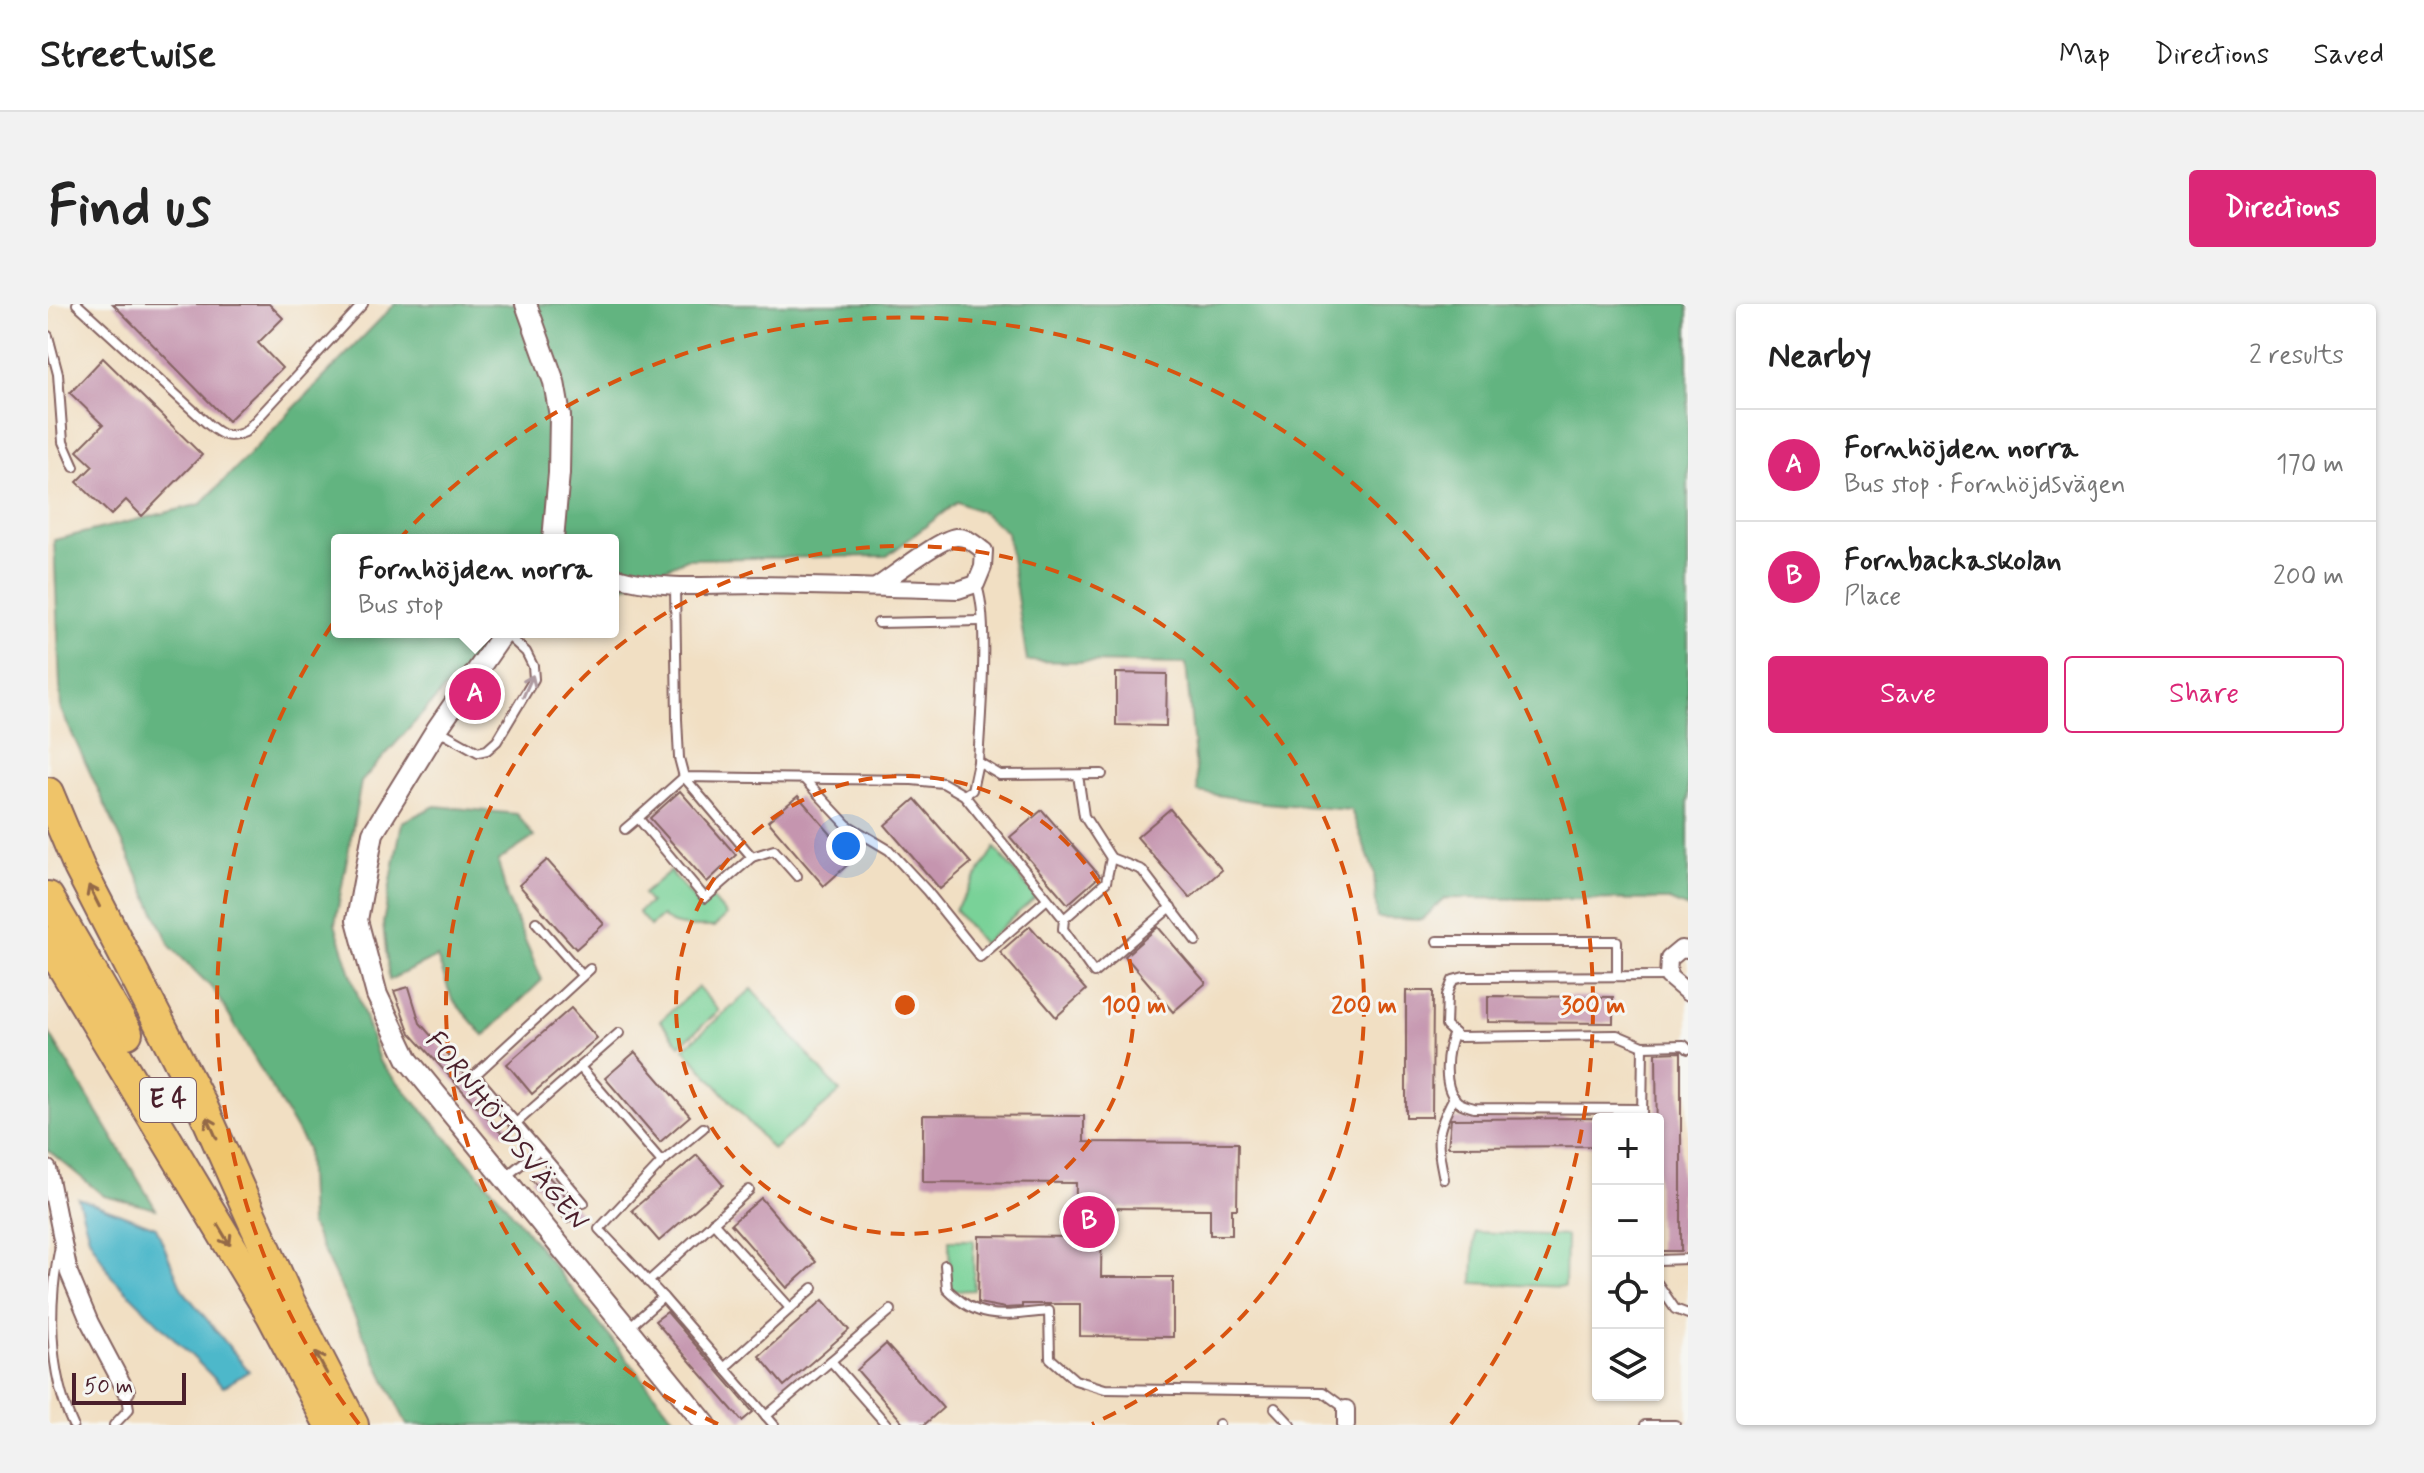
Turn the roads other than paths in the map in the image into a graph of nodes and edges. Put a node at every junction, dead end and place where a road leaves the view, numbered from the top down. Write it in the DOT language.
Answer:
graph roads {
  1 [pos="77,304"];
  2 [pos="526,304"];
  3 [pos="359,305"];
  4 [pos="48,336"];
  5 [pos="74,467"];
  6 [pos="554,534"];
  7 [pos="619,578"];
  8 [pos="976,584"];
  9 [pos="675,586"];
  10 [pos="876,587"];
  11 [pos="982,621"];
  12 [pos="878,623"];
  13 [pos="500,638"];
  14 [pos="511,638"];
  15 [pos="437,729"];
  16 [pos="978,762"];
  17 [pos="1102,774"];
  18 [pos="1078,775"];
  19 [pos="684,777"];
  20 [pos="805,780"];
  21 [pos="48,793"];
  22 [pos="964,795"];
  23 [pos="638,818"];
  24 [pos="625,829"];
  25 [pos="752,857"];
  26 [pos="1111,858"];
  27 [pos="797,876"];
  28 [pos="48,897"];
  29 [pos="1046,900"];
  30 [pos="1171,907"];
  31 [pos="1064,919"];
  32 [pos="536,922"];
  33 [pos="1196,941"];
  34 [pos="1437,941"];
  35 [pos="48,942"];
  36 [pos="1688,950"];
  37 [pos="48,968"];
  38 [pos="590,969"];
  39 [pos="582,975"];
  40 [pos="1617,975"];
  41 [pos="1668,976"];
  42 [pos="1688,993"];
  43 [pos="619,1033"];
  44 [pos="1454,1033"];
  45 [pos="1643,1046"];
  46 [pos="1688,1049"];
  47 [pos="580,1067"];
  48 [pos="1454,1097"];
  49 [pos="1614,1113"];
  50 [pos="1642,1113"];
  51 [pos="156,1120"];
  52 [pos="516,1123"];
  53 [pos="703,1128"];
  54 [pos="539,1150"];
  55 [pos="662,1162"];
  56 [pos="48,1169"];
  57 [pos="503,1178"];
  58 [pos="1444,1179"];
  59 [pos="749,1190"];
  60 [pos="584,1203"];
  61 [pos="713,1222"];
  62 [pos="63,1238"];
  63 [pos="1688,1259"];
  64 [pos="1664,1260"];
  65 [pos="945,1265"];
  66 [pos="648,1282"];
  67 [pos="813,1288"];
  68 [pos="1664,1293"];
  69 [pos="663,1297"];
  70 [pos="289,1301"];
  71 [pos="790,1308"];
  72 [pos="891,1310"];
  73 [pos="1688,1314"];
  74 [pos="628,1328"];
  75 [pos="831,1361"];
  76 [pos="724,1368"];
  77 [pos="126,1391"];
  78 [pos="1275,1408"];
  79 [pos="766,1416"];
  80 [pos="1346,1417"];
  81 [pos="73,1425"];
  82 [pos="114,1425"];
  83 [pos="330,1425"];
  84 [pos="353,1425"];
  85 [pos="706,1425"];
  86 [pos="774,1425"];
  87 [pos="887,1425"];
  88 [pos="1291,1425"];
  89 [pos="1645,1425"];
  90 [pos="1675,1425"];
  1 -- 3 [label="lane"];
  2 -- 6 [label="street"];
  4 -- 5 [label="lane"];
  7 -- 9 [label="street"];
  8 -- 10 [label="street"];
  8 -- 10 [label="street"];
  8 -- 11 [label="lane"];
  9 -- 10 [label="street"];
  9 -- 19 [label="lane"];
  11 -- 12 [label="lane"];
  11 -- 16 [label="lane"];
  13 -- 15 [label="street, FORNHÖJDSVÄGEN"];
  15 -- 14 [label="lane, one-way"];
  15 -- 57 [label="street, FORNHÖJDSVÄGEN"];
  16 -- 18 [label="lane"];
  16 -- 22 [label="lane"];
  17 -- 18 [label="lane"];
  18 -- 26 [label="lane"];
  19 -- 20 [label="lane"];
  19 -- 23 [label="lane"];
  19 -- 25 [label="lane"];
  20 -- 22 [label="lane"];
  20 -- 29 [label="lane"];
  70 -- 21 [label="highway, one-way"];
  22 -- 29 [label="lane"];
  23 -- 24 [label="lane"];
  23 -- 25 [label="lane"];
  25 -- 27 [label="lane"];
  26 -- 30 [label="lane"];
  26 -- 31 [label="lane"];
  28 -- 70 [label="highway, E 4"];
  29 -- 31 [label="lane"];
  30 -- 31 [label="lane"];
  30 -- 33 [label="lane"];
  32 -- 39 [label="lane"];
  34 -- 40 [label="lane"];
  35 -- 51 [label="highway, E 4"];
  36 -- 41 [label="street"];
  37 -- 51 [label="highway"];
  38 -- 39 [label="lane"];
  39 -- 52 [label="lane"];
  40 -- 41 [label="lane"];
  40 -- 44 [label="lane"];
  41 -- 42 [label="street"];
  43 -- 47 [label="lane"];
  44 -- 45 [label="lane"];
  44 -- 48 [label="lane"];
  45 -- 46 [label="lane"];
  45 -- 50 [label="lane"];
  47 -- 52 [label="lane"];
  47 -- 55 [label="lane"];
  48 -- 49 [label="lane"];
  48 -- 58 [label="lane"];
  51 -- 83 [label="highway, E 4, one-way"];
  52 -- 54 [label="lane"];
  53 -- 55 [label="lane"];
  54 -- 57 [label="lane"];
  54 -- 60 [label="lane"];
  55 -- 66 [label="lane"];
  56 -- 62 [label="street"];
  57 -- 74 [label="street, FORNHÖJDSVÄGEN"];
  59 -- 61 [label="lane"];
  61 -- 66 [label="lane"];
  61 -- 71 [label="lane"];
  62 -- 77 [label="street"];
  62 -- 81 [label="lane"];
  63 -- 64 [label="lane"];
  65 -- 80 [label="lane"];
  66 -- 69 [label="lane"];
  67 -- 71 [label="lane"];
  68 -- 73 [label="lane"];
  69 -- 74 [label="lane"];
  69 -- 76 [label="lane"];
  84 -- 70 [label="highway, E 4, one-way"];
  71 -- 76 [label="lane"];
  72 -- 75 [label="lane"];
  74 -- 85 [label="street, FORNHÖJDSVÄGEN"];
  75 -- 79 [label="lane"];
  75 -- 87 [label="lane"];
  76 -- 79 [label="lane"];
  77 -- 82 [label="lane"];
  78 -- 88 [label="lane"];
  79 -- 86 [label="lane"];
  89 -- 90 [label="lane"];
}
